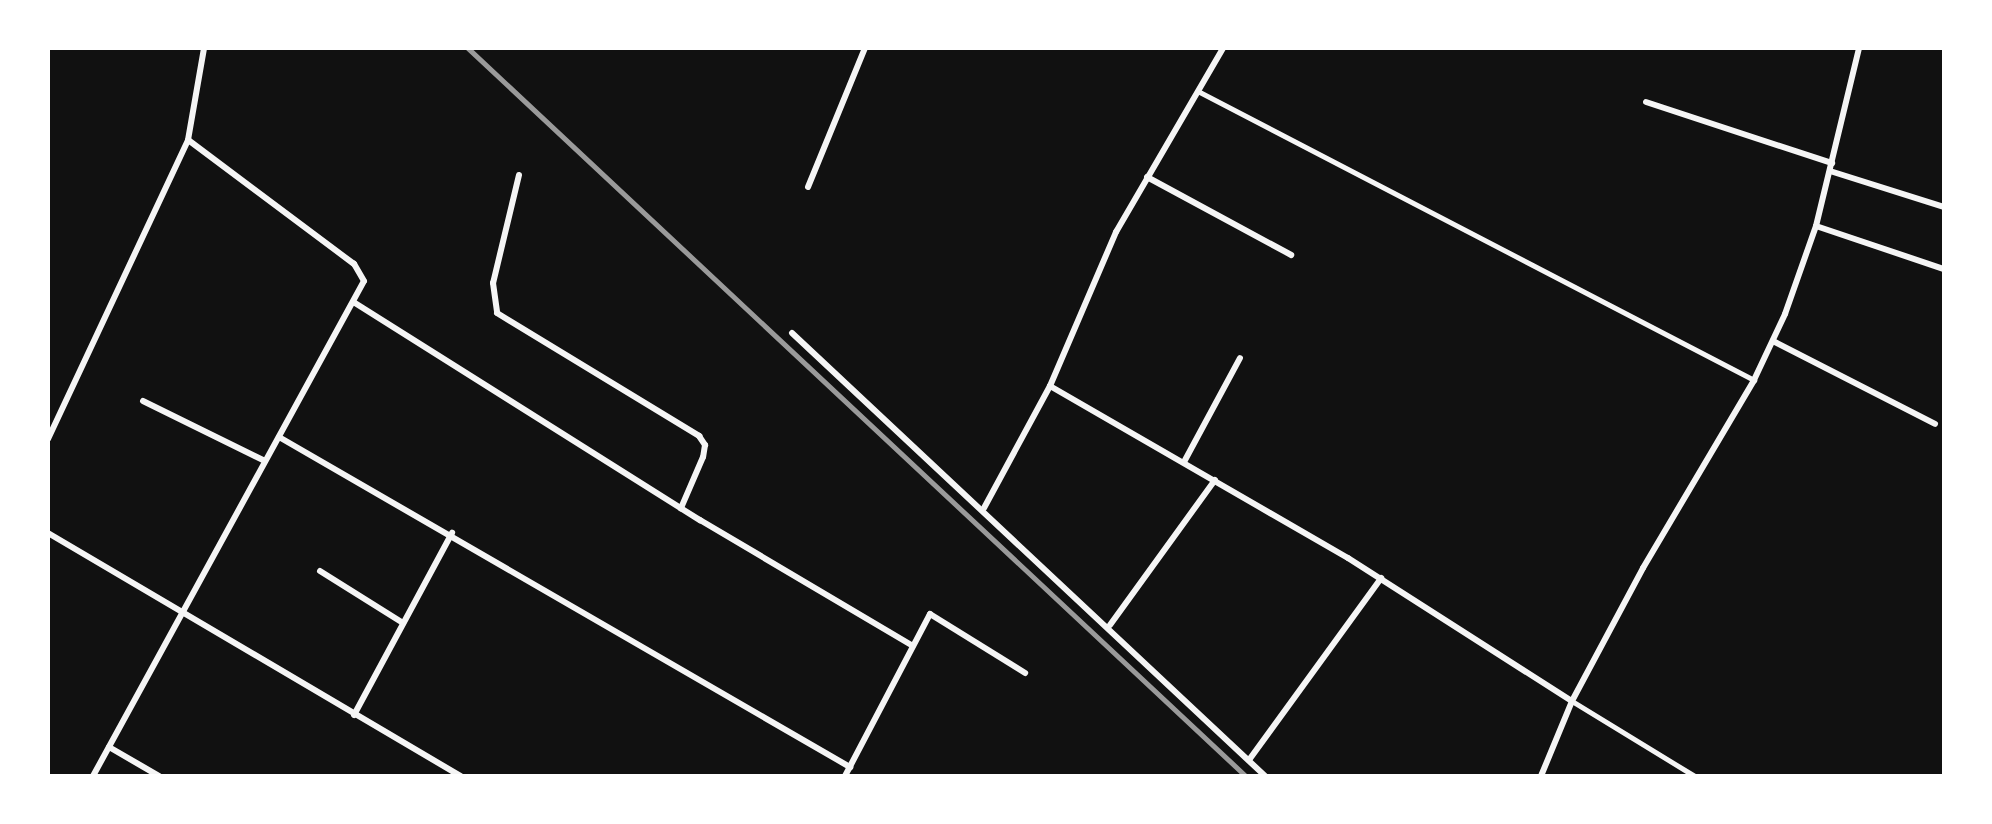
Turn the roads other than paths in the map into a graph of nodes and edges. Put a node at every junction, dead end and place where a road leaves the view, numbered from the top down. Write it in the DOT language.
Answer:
graph roads {
  1 [pos="204,48"];
  2 [pos="865,48"];
  3 [pos="1223,48"];
  4 [pos="1859,48"];
  5 [pos="1197,90"];
  6 [pos="1646,102"];
  7 [pos="188,140"];
  8 [pos="1832,163"];
  9 [pos="1830,171"];
  10 [pos="519,175"];
  11 [pos="1147,177"];
  12 [pos="808,187"];
  13 [pos="1944,207"];
  14 [pos="1816,226"];
  15 [pos="1291,255"];
  16 [pos="1944,269"];
  17 [pos="355,303"];
  18 [pos="792,333"];
  19 [pos="1773,341"];
  20 [pos="1240,358"];
  21 [pos="1754,380"];
  22 [pos="1050,386"];
  23 [pos="143,401"];
  24 [pos="1935,424"];
  25 [pos="279,437"];
  26 [pos="48,439"];
  27 [pos="265,461"];
  28 [pos="1184,462"];
  29 [pos="1215,480"];
  30 [pos="681,508"];
  31 [pos="984,508"];
  32 [pos="48,533"];
  33 [pos="452,533"];
  34 [pos="320,571"];
  35 [pos="1381,578"];
  36 [pos="182,616"];
  37 [pos="403,623"];
  38 [pos="1110,625"];
  39 [pos="913,646"];
  40 [pos="1025,674"];
  41 [pos="1572,701"];
  42 [pos="354,715"];
  43 [pos="109,747"];
  44 [pos="1249,760"];
  45 [pos="850,767"];
  46 [pos="93,776"];
  47 [pos="159,776"];
  48 [pos="461,776"];
  49 [pos="845,776"];
  50 [pos="1265,776"];
  51 [pos="1541,776"];
  52 [pos="1695,776"];
  1 -- 7 [label="street"];
  2 -- 12 [label="street"];
  3 -- 5 [label="street"];
  4 -- 8 [label="street"];
  5 -- 11 [label="street"];
  5 -- 21 [label="lane"];
  6 -- 8 [label="street"];
  7 -- 17 [label="street"];
  7 -- 26 [label="street"];
  8 -- 9 [label="street"];
  9 -- 13 [label="street"];
  9 -- 14 [label="street"];
  10 -- 30 [label="street"];
  11 -- 15 [label="street"];
  11 -- 22 [label="street"];
  14 -- 16 [label="street"];
  14 -- 19 [label="street"];
  17 -- 25 [label="street"];
  17 -- 30 [label="street"];
  18 -- 31 [label="street"];
  19 -- 21 [label="street"];
  19 -- 24 [label="street"];
  20 -- 28 [label="street"];
  21 -- 41 [label="street"];
  22 -- 28 [label="street"];
  22 -- 31 [label="street"];
  23 -- 27 [label="street"];
  25 -- 27 [label="street"];
  25 -- 33 [label="street"];
  27 -- 36 [label="street"];
  28 -- 29 [label="street"];
  29 -- 35 [label="street"];
  29 -- 38 [label="street"];
  30 -- 39 [label="street"];
  31 -- 38 [label="street"];
  32 -- 36 [label="street"];
  33 -- 37 [label="street"];
  33 -- 45 [label="street"];
  34 -- 37 [label="street"];
  35 -- 41 [label="street"];
  35 -- 44 [label="street"];
  36 -- 42 [label="street"];
  36 -- 43 [label="street"];
  37 -- 42 [label="street"];
  38 -- 44 [label="street"];
  39 -- 40 [label="street"];
  39 -- 45 [label="street"];
  41 -- 51 [label="street"];
  41 -- 52 [label="lane"];
  42 -- 48 [label="street"];
  43 -- 46 [label="street"];
  43 -- 47 [label="street"];
  44 -- 50 [label="street"];
  45 -- 49 [label="street"];
}
